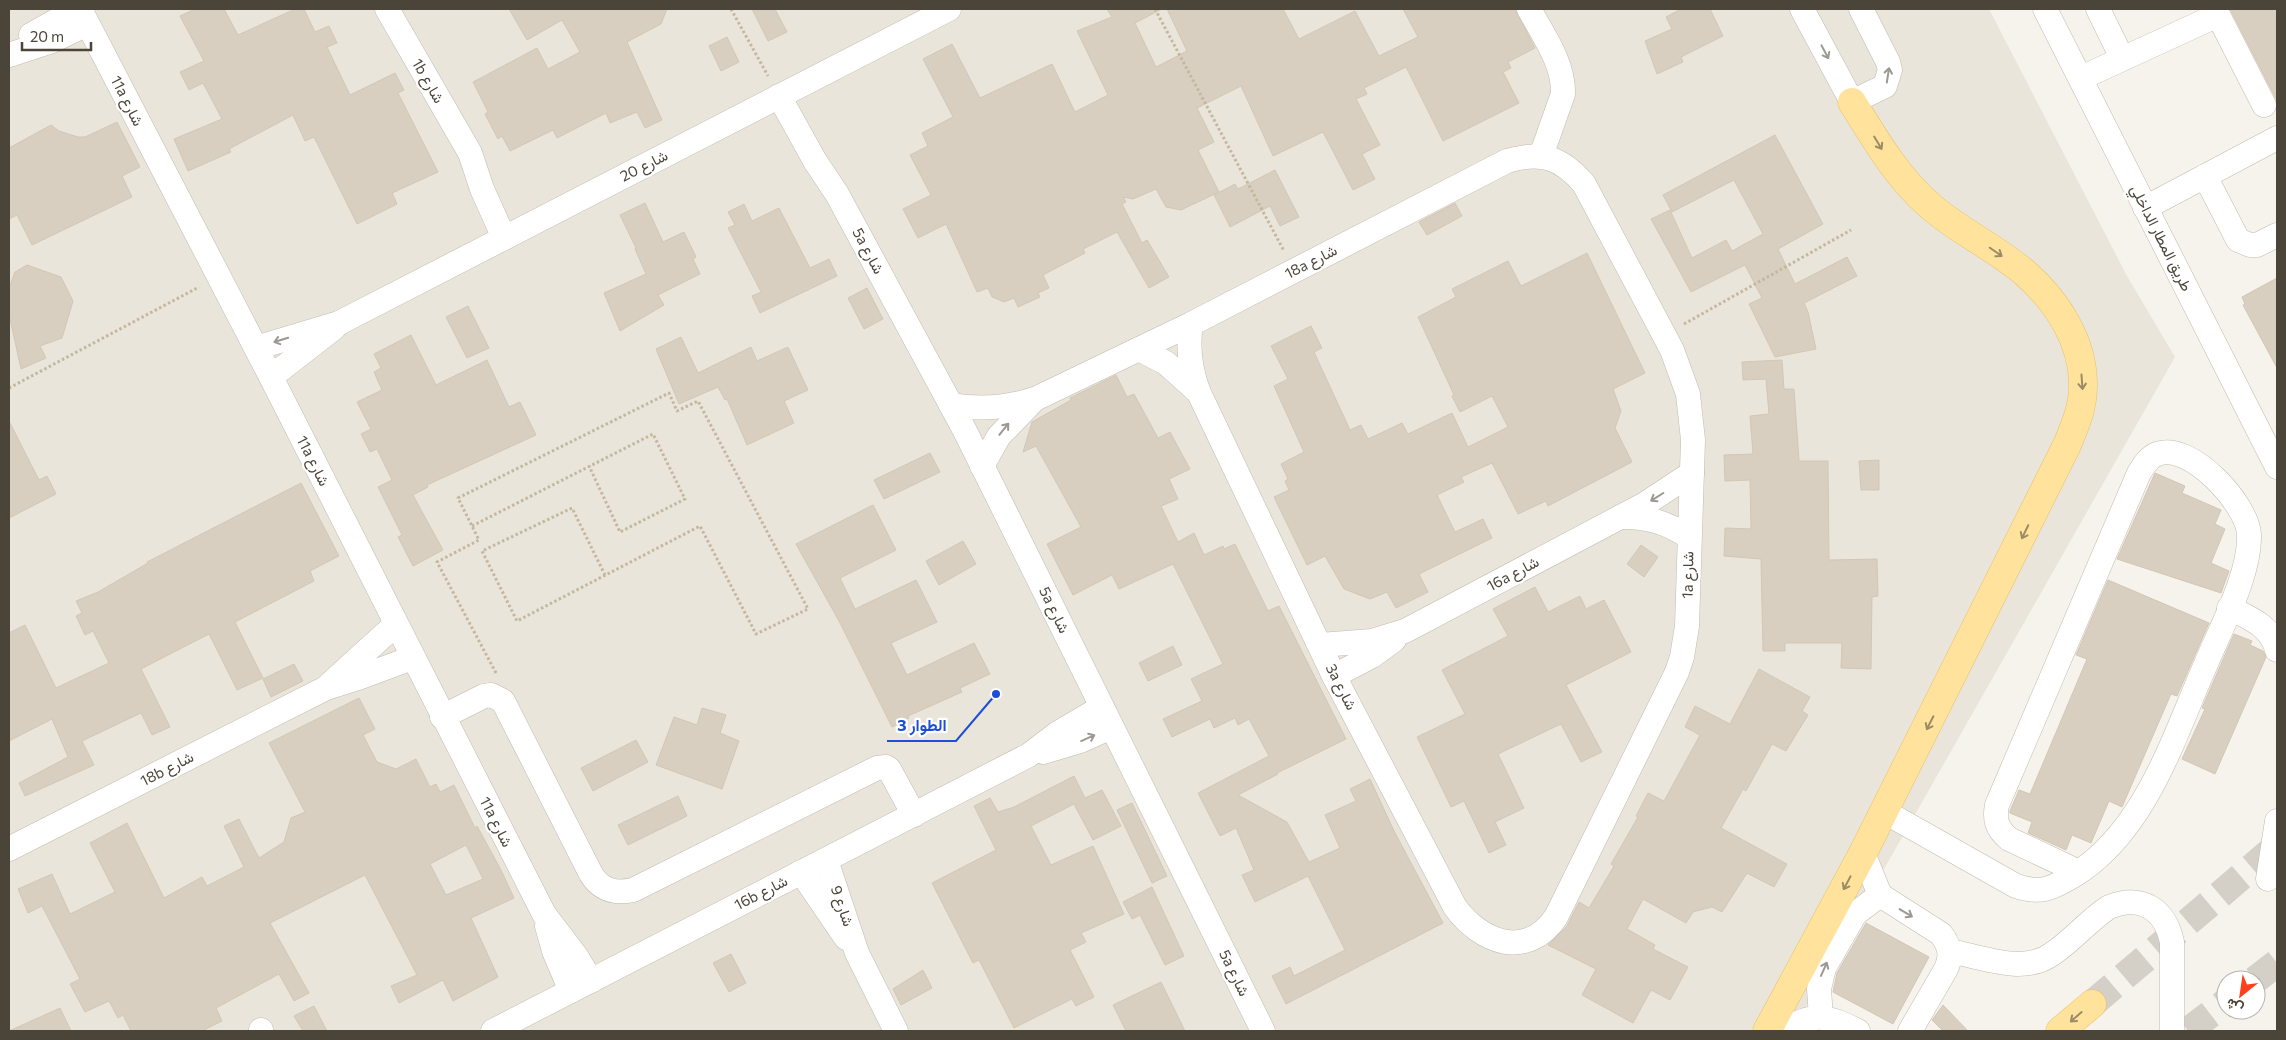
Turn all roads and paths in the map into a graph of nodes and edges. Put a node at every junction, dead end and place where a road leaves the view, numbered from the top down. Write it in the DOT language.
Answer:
graph roads {
  1 [pos="386,9"];
  2 [pos="731,9"];
  3 [pos="949,9"];
  4 [pos="1155,9"];
  5 [pos="1529,9"];
  6 [pos="1802,9"];
  7 [pos="1861,9"];
  8 [pos="2045,9"];
  9 [pos="2098,9"];
  10 [pos="2216,12"];
  11 [pos="82,14"];
  12 [pos="10,54"];
  13 [pos="2122,58"];
  14 [pos="2081,78"];
  15 [pos="787,92"];
  16 [pos="1852,102"];
  17 [pos="2264,105"];
  18 [pos="2277,138"];
  19 [pos="1541,156"];
  20 [pos="2205,176"];
  21 [pos="1584,184"];
  22 [pos="2145,208"];
  23 [pos="1851,230"];
  24 [pos="511,235"];
  25 [pos="2277,235"];
  26 [pos="1294,270"];
  27 [pos="217,277"];
  28 [pos="339,323"];
  29 [pos="1191,324"];
  30 [pos="1664,336"];
  31 [pos="256,348"];
  32 [pos="1139,349"];
  33 [pos="271,378"];
  34 [pos="9,388"];
  35 [pos="1199,393"];
  36 [pos="1035,399"];
  37 [pos="951,405"];
  38 [pos="589,466"];
  39 [pos="982,466"];
  40 [pos="2277,467"];
  41 [pos="1692,473"];
  42 [pos="1621,517"];
  43 [pos="472,526"];
  44 [pos="1689,537"];
  45 [pos="605,575"];
  46 [pos="2230,608"];
  47 [pos="395,625"];
  48 [pos="1405,631"];
  49 [pos="1320,645"];
  50 [pos="2277,650"];
  51 [pos="412,658"];
  52 [pos="1334,676"];
  53 [pos="326,688"];
  54 [pos="498,696"];
  55 [pos="442,717"];
  56 [pos="1107,717"];
  57 [pos="1885,812"];
  58 [pos="914,815"];
  59 [pos="2277,821"];
  60 [pos="9,849"];
  61 [pos="1863,853"];
  62 [pos="826,860"];
  63 [pos="801,872"];
  64 [pos="2079,872"];
  65 [pos="2268,879"];
  66 [pos="1880,895"];
  67 [pos="544,914"];
  68 [pos="1520,942"];
  69 [pos="1950,951"];
  70 [pos="857,953"];
  71 [pos="591,981"];
  72 [pos="570,991"];
  73 [pos="2092,1004"];
  74 [pos="1822,1017"];
  75 [pos="494,1031"];
  76 [pos="896,1031"];
  77 [pos="1263,1031"];
  78 [pos="1767,1031"];
  79 [pos="1784,1031"];
  80 [pos="1858,1031"];
  81 [pos="1910,1031"];
  82 [pos="2060,1031"];
  83 [pos="2172,1031"];
  1 -- 24 [label="street, 1b شارع"];
  2 -- 15 [label="path"];
  3 -- 15 [label="street, شارع 20"];
  4 -- 26 [label="path"];
  5 -- 19 [label="street"];
  6 -- 16 [label="street, one-way"];
  16 -- 7 [label="street, one-way"];
  8 -- 14 [label="street, طريق المطار الداخلي"];
  9 -- 13 [label="street"];
  10 -- 13 [label="street"];
  10 -- 17 [label="street"];
  11 -- 12 [label="street"];
  11 -- 27 [label="street, 11a شارع"];
  13 -- 14 [label="street"];
  14 -- 22 [label="street, طريق المطار الداخلي"];
  15 -- 24 [label="street, شارع 20"];
  15 -- 37 [label="street, 5a شارع"];
  16 -- 57 [label="main road, one-way"];
  18 -- 20 [label="street"];
  19 -- 21 [label="street, 18a شارع"];
  19 -- 26 [label="street, 18a شارع"];
  20 -- 22 [label="street"];
  20 -- 25 [label="street"];
  21 -- 30 [label="street, 1a شارع"];
  22 -- 40 [label="street, طريق المطار الداخلي"];
  23 -- 30 [label="path"];
  24 -- 28 [label="street, شارع 20"];
  26 -- 29 [label="street, 18a شارع"];
  27 -- 31 [label="street, 11a شارع"];
  27 -- 34 [label="path"];
  28 -- 31 [label="street, شارع 20, one-way"];
  28 -- 33 [label="street, شارع 20"];
  29 -- 32 [label="street, 18a شارع"];
  29 -- 35 [label="street, 3a شارع"];
  30 -- 41 [label="street, 1a شارع"];
  31 -- 33 [label="street, 11a شارع"];
  32 -- 35 [label="street, 3a شارع"];
  32 -- 36 [label="street, 18a شارع"];
  33 -- 47 [label="street, 11a شارع"];
  35 -- 49 [label="street, 3a شارع"];
  36 -- 37 [label="street, 18a شارع"];
  39 -- 36 [label="street, 18a شارع, one-way"];
  37 -- 39 [label="street, 5a شارع"];
  38 -- 38 [label="path"];
  38 -- 43 [label="path"];
  39 -- 56 [label="street, 5a شارع"];
  41 -- 42 [label="street, 16a شارع, one-way"];
  41 -- 44 [label="street, 1a شارع"];
  42 -- 44 [label="street"];
  42 -- 48 [label="street, 16a شارع"];
  43 -- 45 [label="path"];
  43 -- 54 [label="path"];
  44 -- 68 [label="street, 1a شارع"];
  45 -- 45 [label="path"];
  46 -- 50 [label="street"];
  46 -- 64 [label="street"];
  46 -- 64 [label="street"];
  47 -- 51 [label="street, 11a شارع"];
  47 -- 53 [label="street, 18b شارع"];
  48 -- 49 [label="street, 16a شارع"];
  48 -- 52 [label="street, 16a شارع"];
  49 -- 52 [label="street, 3a شارع"];
  51 -- 53 [label="street, 18b شارع"];
  51 -- 55 [label="street, 11a شارع"];
  52 -- 68 [label="street, 3a شارع"];
  53 -- 60 [label="street, 18b شارع"];
  54 -- 55 [label="street"];
  54 -- 58 [label="street"];
  55 -- 67 [label="street, 11a شارع"];
  56 -- 58 [label="street, 16b شارع"];
  56 -- 77 [label="street, 5a شارع"];
  57 -- 61 [label="main road"];
  57 -- 64 [label="street"];
  58 -- 62 [label="street, 16b شارع"];
  59 -- 65 [label="street"];
  61 -- 66 [label="street"];
  61 -- 78 [label="main road, one-way"];
  62 -- 63 [label="street, 16b شارع"];
  62 -- 70 [label="street, شارع 9"];
  63 -- 70 [label="street, شارع 9"];
  63 -- 71 [label="street, 16b شارع"];
  66 -- 69 [label="street, one-way"];
  74 -- 66 [label="street, one-way"];
  67 -- 71 [label="street, 11a شارع"];
  67 -- 72 [label="street, 11a شارع"];
  69 -- 81 [label="street"];
  69 -- 83 [label="street"];
  70 -- 76 [label="street, شارع 9"];
  71 -- 72 [label="street, 16b شارع"];
  72 -- 75 [label="street, 16b شارع"];
  73 -- 82 [label="main road, one-way"];
  74 -- 79 [label="street"];
  74 -- 80 [label="street"];
}
